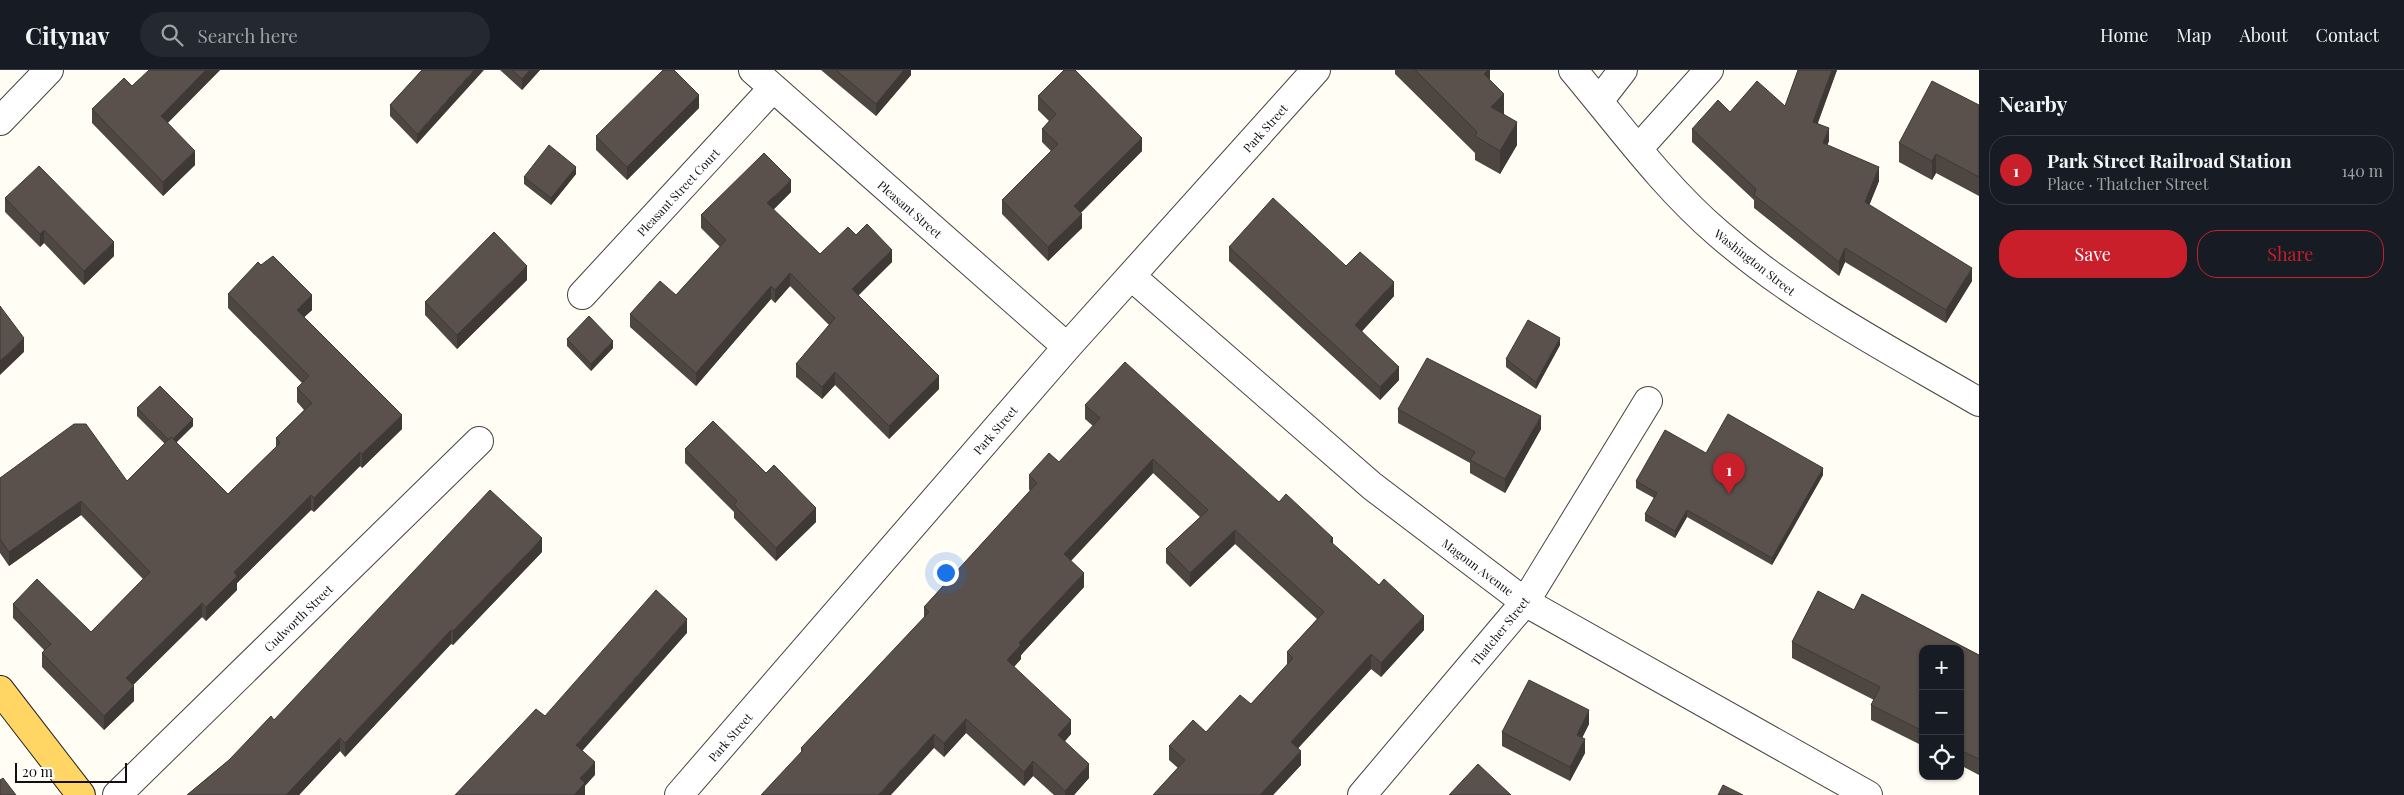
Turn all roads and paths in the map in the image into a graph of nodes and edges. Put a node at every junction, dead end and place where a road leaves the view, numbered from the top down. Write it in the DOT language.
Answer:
graph roads {
  1 [pos="49,70"];
  2 [pos="753,70"];
  3 [pos="1316,70"];
  4 [pos="1573,70"];
  5 [pos="1623,70"];
  6 [pos="1709,70"];
  7 [pos="773,88"];
  8 [pos="1599,101"];
  9 [pos="0,121"];
  10 [pos="1638,149"];
  11 [pos="1132,277"];
  12 [pos="582,295"];
  13 [pos="1067,347"];
  14 [pos="1648,401"];
  15 [pos="1979,402"];
  16 [pos="479,441"];
  17 [pos="1525,602"];
  18 [pos="0,690"];
  19 [pos="81,795"];
  20 [pos="116,795"];
  21 [pos="680,795"];
  22 [pos="1362,795"];
  23 [pos="1868,795"];
  1 -- 9 [label="street"];
  2 -- 7 [label="street, Pleasant Street"];
  3 -- 11 [label="street, Park Street"];
  4 -- 8 [label="street, Washington Street"];
  5 -- 8 [label="street"];
  6 -- 10 [label="street"];
  7 -- 12 [label="street, Pleasant Street Court"];
  7 -- 13 [label="street, Pleasant Street"];
  8 -- 10 [label="street, Washington Street"];
  10 -- 15 [label="street, Washington Street"];
  11 -- 13 [label="street, Park Street"];
  11 -- 17 [label="street, Magoun Avenue"];
  13 -- 21 [label="street, Park Street"];
  14 -- 17 [label="street, Thatcher Street"];
  16 -- 20 [label="street, Cudworth Street"];
  17 -- 22 [label="street, Thatcher Street"];
  17 -- 23 [label="street, Magoun Avenue"];
  18 -- 19 [label="main road"];
}
